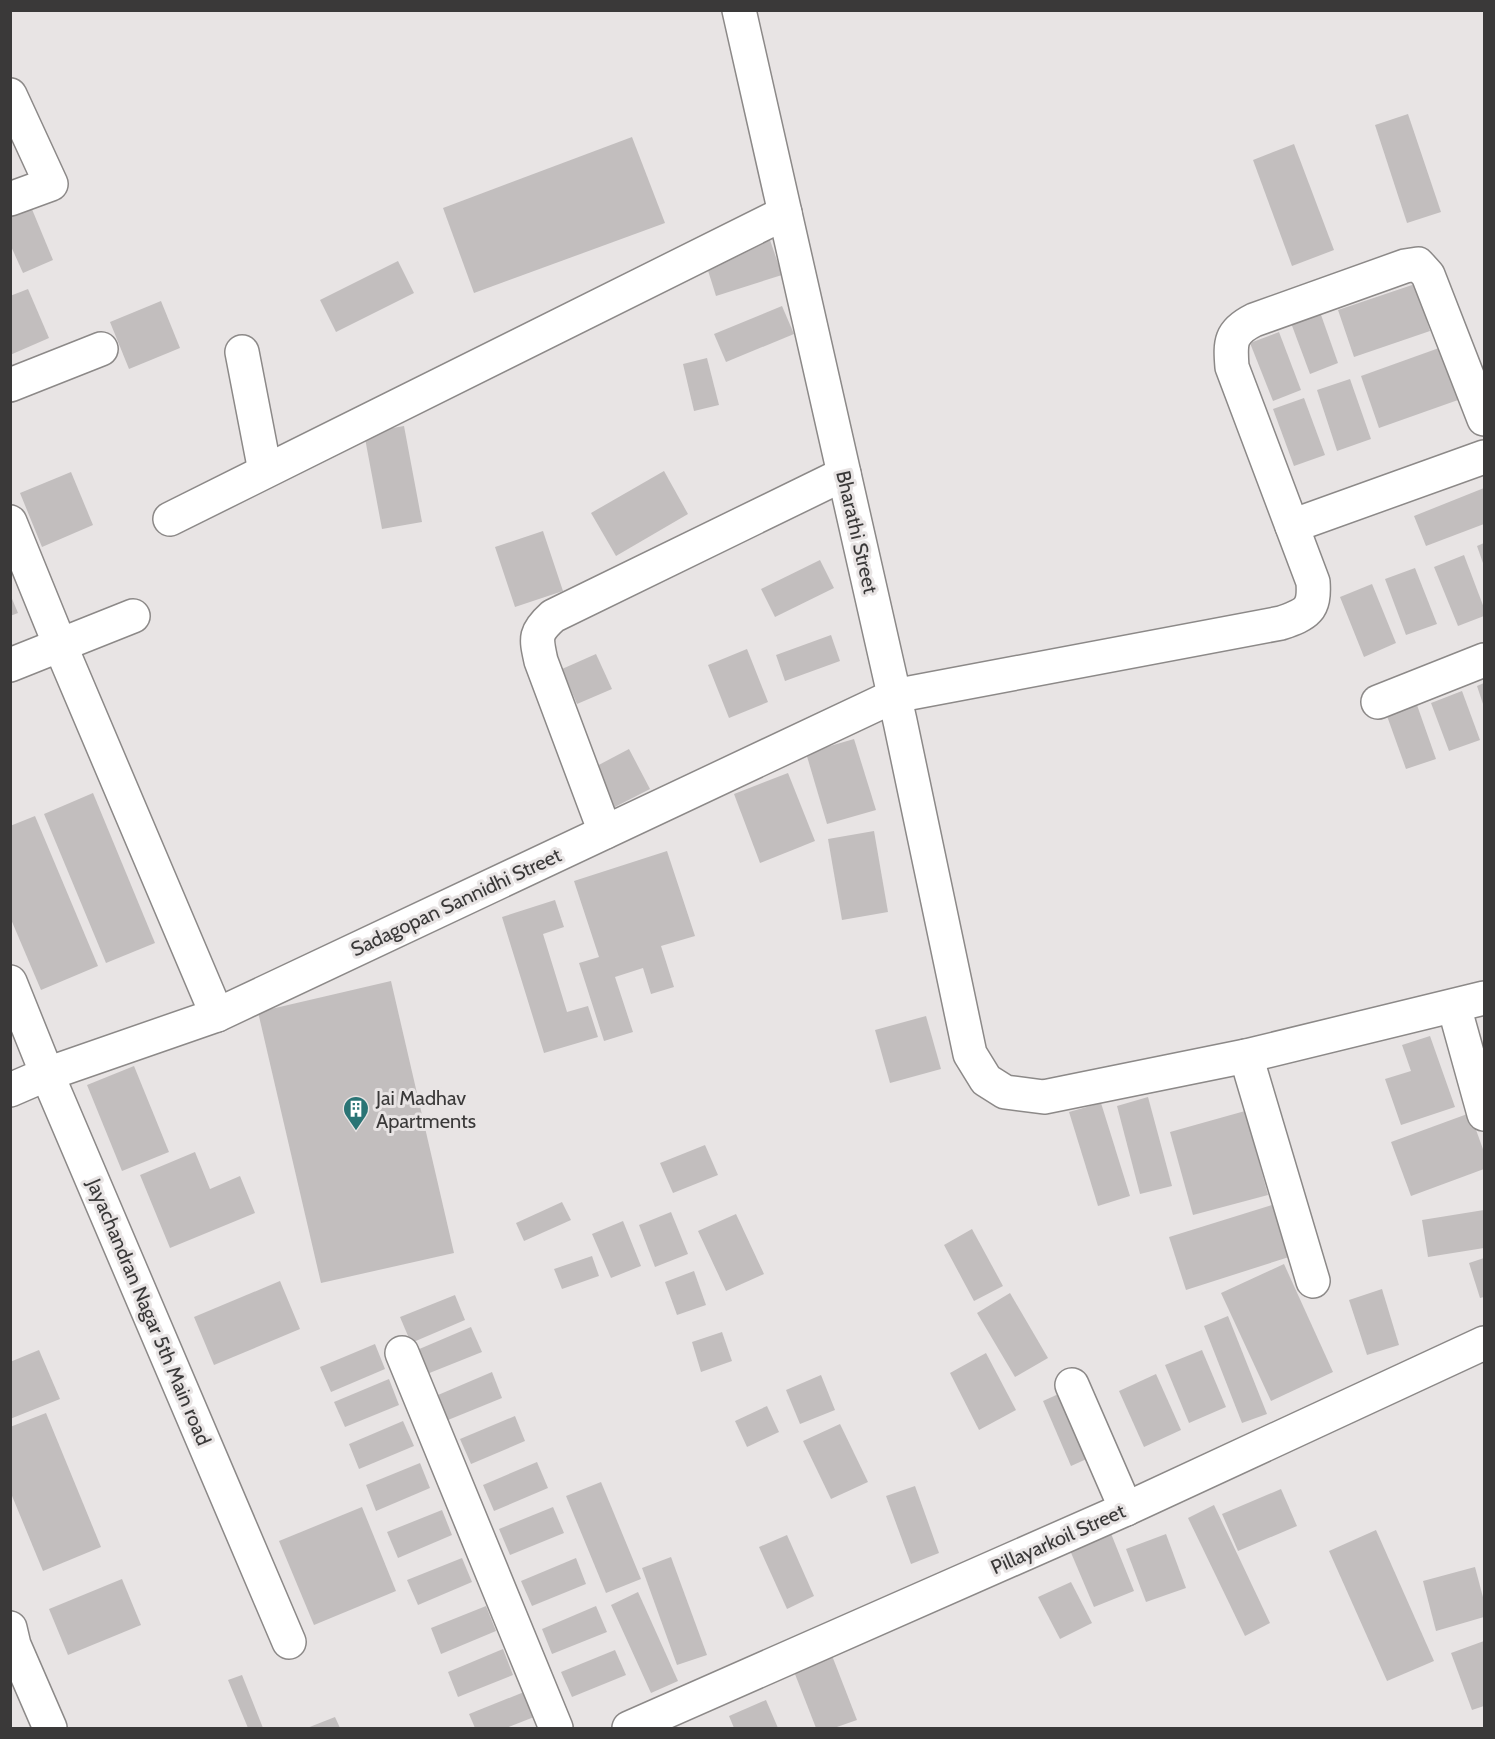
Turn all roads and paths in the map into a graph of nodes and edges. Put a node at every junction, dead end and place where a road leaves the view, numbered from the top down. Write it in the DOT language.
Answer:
graph roads {
  1 [pos="739,10"];
  2 [pos="10,95"];
  3 [pos="10,199"];
  4 [pos="785,213"];
  5 [pos="101,349"];
  6 [pos="242,352"];
  7 [pos="10,385"];
  8 [pos="1485,419"];
  9 [pos="1485,457"];
  10 [pos="265,471"];
  11 [pos="844,474"];
  12 [pos="171,519"];
  13 [pos="10,522"];
  14 [pos="1292,526"];
  15 [pos="133,616"];
  16 [pos="60,645"];
  17 [pos="1485,660"];
  18 [pos="10,665"];
  19 [pos="894,696"];
  20 [pos="1378,702"];
  21 [pos="605,832"];
  22 [pos="10,982"];
  23 [pos="1469,1002"];
  24 [pos="217,1015"];
  25 [pos="1246,1056"];
  26 [pos="47,1074"];
  27 [pos="10,1090"];
  28 [pos="1485,1114"];
  29 [pos="1313,1281"];
  30 [pos="1485,1343"];
  31 [pos="402,1353"];
  32 [pos="1072,1385"];
  33 [pos="1126,1509"];
  34 [pos="12,1640"];
  35 [pos="289,1642"];
  36 [pos="50,1728"];
  37 [pos="556,1728"];
  38 [pos="629,1728"];
  1 -- 4 [label="street, Bharathi Street"];
  2 -- 3 [label="street"];
  4 -- 10 [label="street"];
  4 -- 11 [label="street, Bharathi Street"];
  5 -- 7 [label="street"];
  6 -- 10 [label="street"];
  8 -- 14 [label="street, Sadagopan Sannidhi Street"];
  9 -- 14 [label="street"];
  10 -- 12 [label="street"];
  11 -- 19 [label="street, Bharathi Street"];
  11 -- 21 [label="street"];
  13 -- 16 [label="street"];
  14 -- 19 [label="street, Sadagopan Sannidhi Street"];
  15 -- 16 [label="street"];
  16 -- 18 [label="street"];
  16 -- 24 [label="street"];
  17 -- 20 [label="street"];
  19 -- 21 [label="street, Sadagopan Sannidhi Street"];
  19 -- 25 [label="street, Bharathi Street"];
  21 -- 24 [label="street, Sadagopan Sannidhi Street"];
  22 -- 26 [label="street, Jayachandran Nagar 5th Main road"];
  23 -- 25 [label="street, Bharathi Street"];
  23 -- 28 [label="street"];
  24 -- 26 [label="street, Sadagopan Sannidhi Street"];
  25 -- 29 [label="street"];
  26 -- 27 [label="street, Sadagopan Sannidhi Street"];
  26 -- 35 [label="street, Jayachandran Nagar 5th Main road"];
  30 -- 33 [label="street, Pillayarkoil Street"];
  31 -- 37 [label="street"];
  32 -- 33 [label="street"];
  33 -- 38 [label="street, Pillayarkoil Street"];
  34 -- 36 [label="street"];
}
